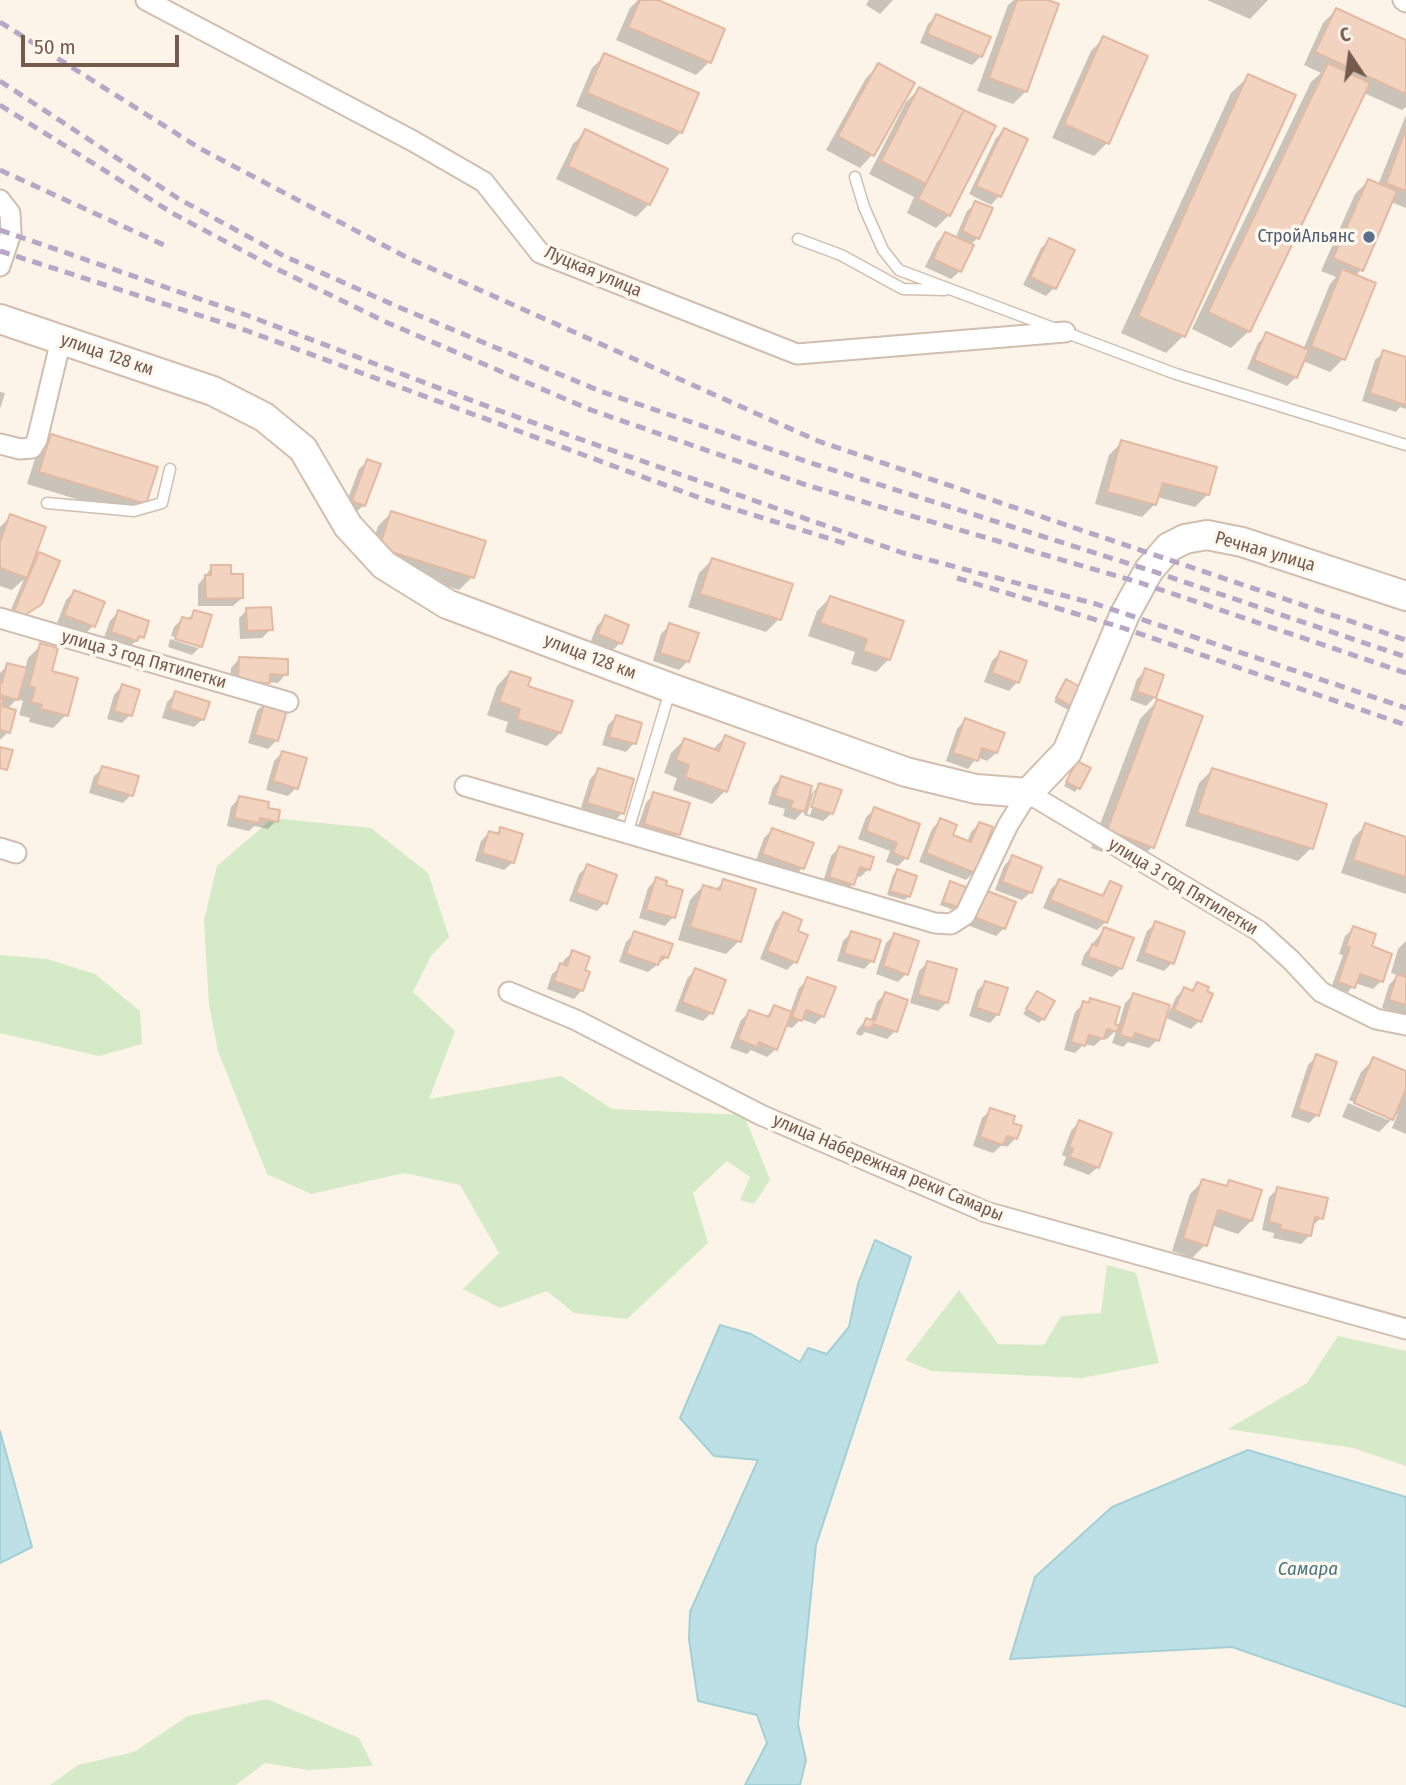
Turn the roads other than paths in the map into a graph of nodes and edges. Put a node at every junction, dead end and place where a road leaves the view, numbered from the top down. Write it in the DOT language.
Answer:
graph roads {
  1 [pos="146,0"];
  2 [pos="855,177"];
  3 [pos="0,200"];
  4 [pos="798,239"];
  5 [pos="0,266"];
  6 [pos="952,290"];
  7 [pos="0,319"];
  8 [pos="1065,332"];
  9 [pos="61,340"];
  10 [pos="0,444"];
  11 [pos="1406,445"];
  12 [pos="170,469"];
  13 [pos="47,503"];
  14 [pos="1406,596"];
  15 [pos="0,618"];
  16 [pos="671,688"];
  17 [pos="288,702"];
  18 [pos="465,786"];
  19 [pos="1028,793"];
  20 [pos="627,834"];
  21 [pos="509,992"];
  22 [pos="1406,1025"];
  23 [pos="1406,1329"];
  1 -- 8 [label="street, Луцкая улица"];
  2 -- 6 [label="lane"];
  3 -- 5 [label="street"];
  4 -- 6 [label="lane"];
  6 -- 8 [label="lane"];
  7 -- 9 [label="street, улица 128 км"];
  8 -- 11 [label="lane"];
  9 -- 10 [label="street"];
  9 -- 16 [label="street, улица 128 км"];
  12 -- 13 [label="lane"];
  14 -- 19 [label="street, Речная улица"];
  15 -- 17 [label="street, улица 3 год Пятилетки"];
  16 -- 19 [label="street, улица 128 км"];
  16 -- 20 [label="lane"];
  18 -- 20 [label="street"];
  19 -- 20 [label="street"];
  19 -- 22 [label="street, улица 3 год Пятилетки"];
  21 -- 23 [label="street, улица Набережная реки Самары"];
}
